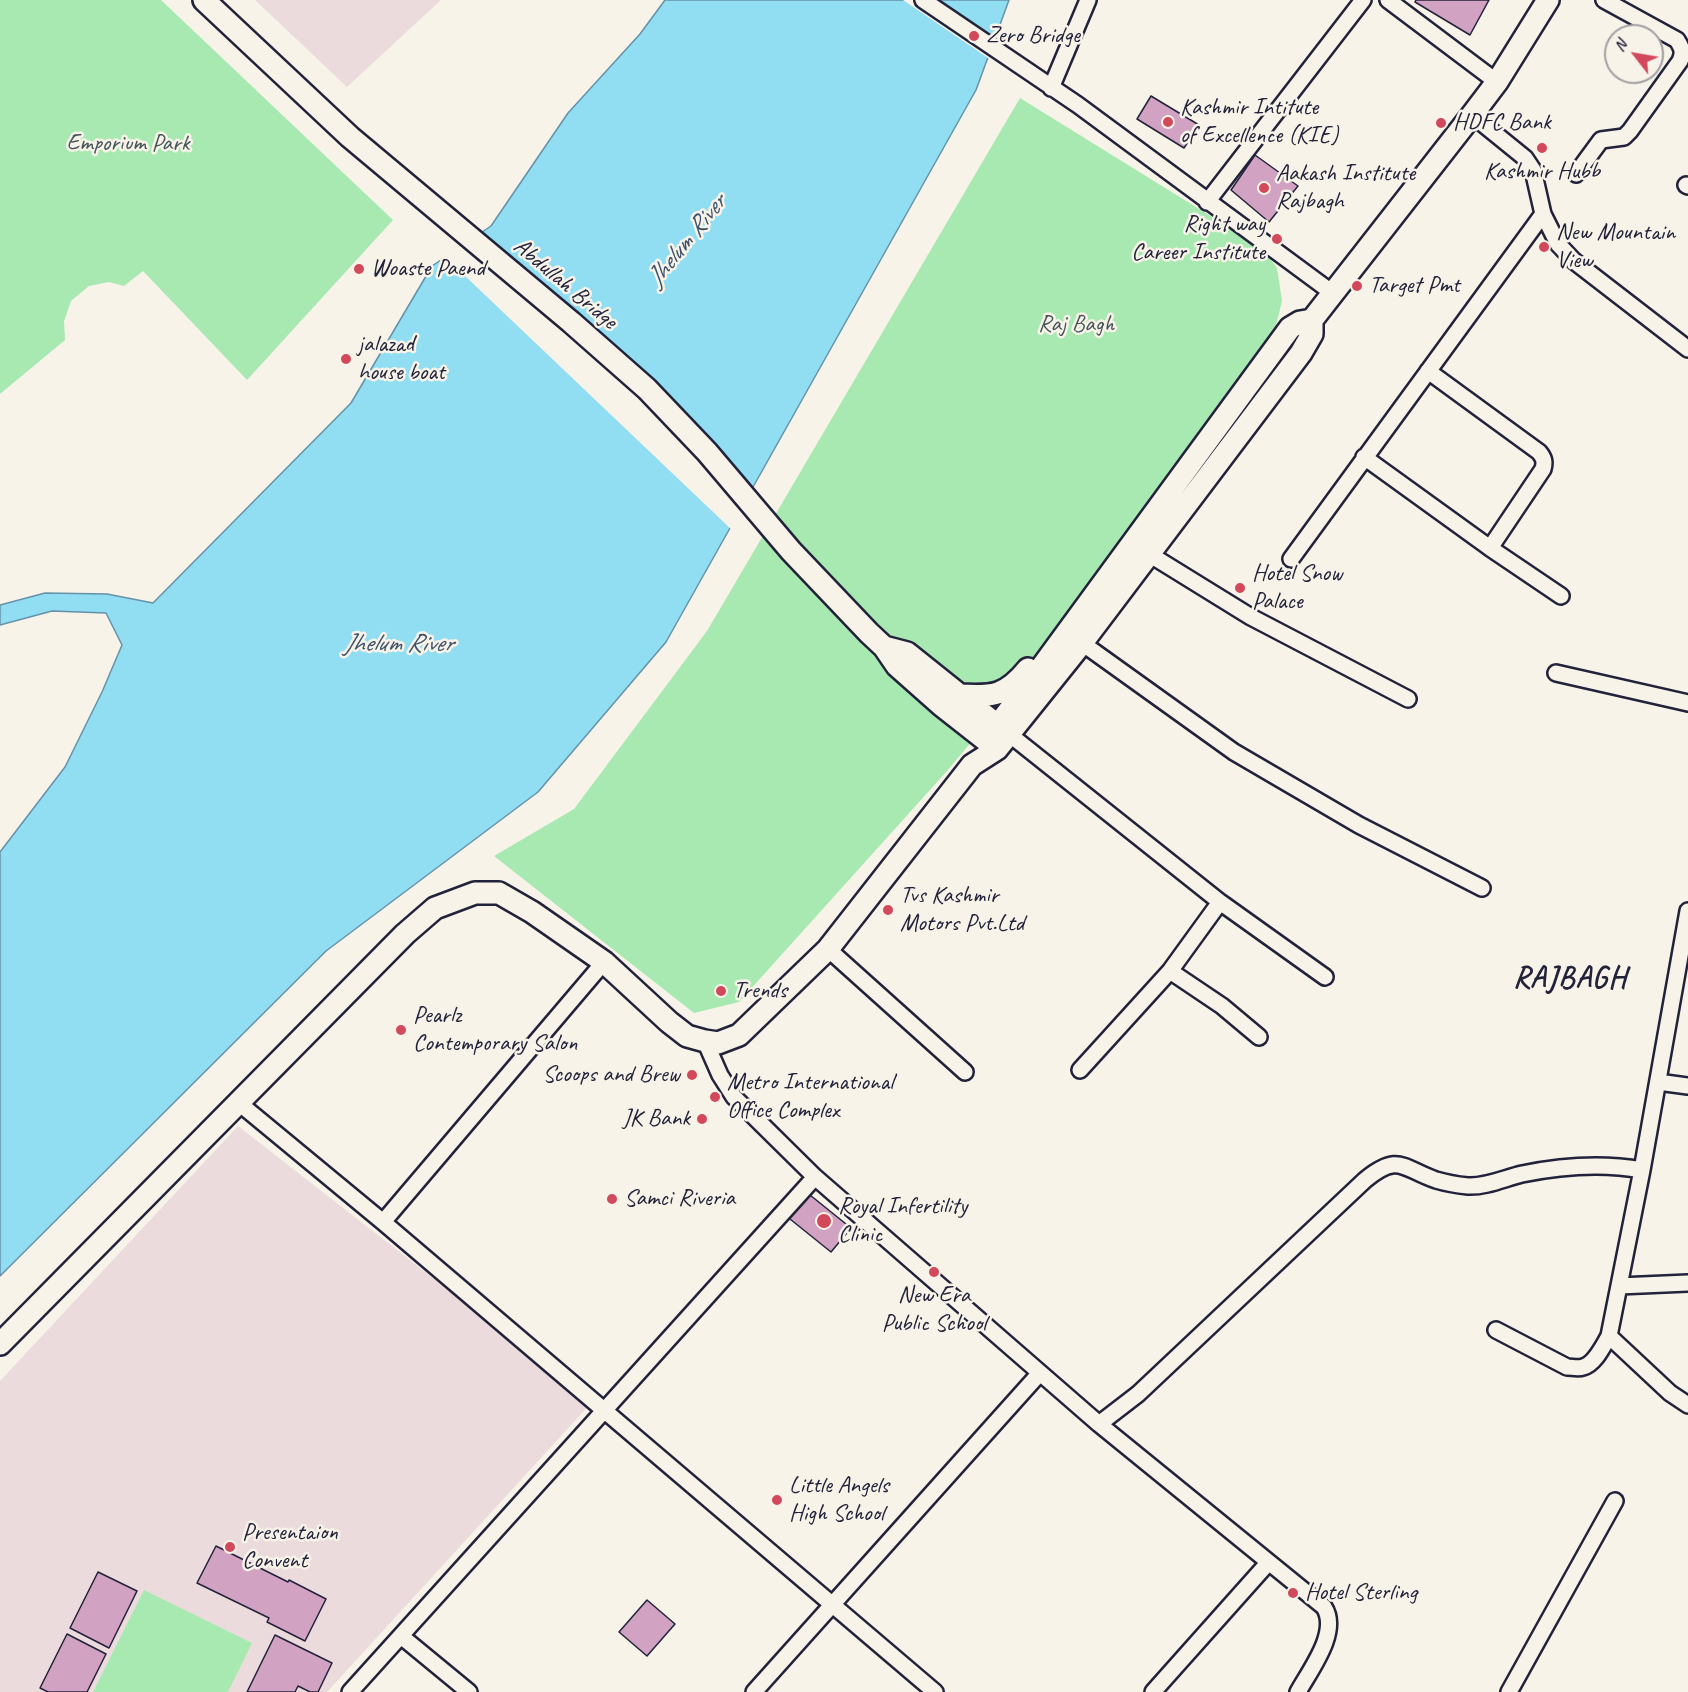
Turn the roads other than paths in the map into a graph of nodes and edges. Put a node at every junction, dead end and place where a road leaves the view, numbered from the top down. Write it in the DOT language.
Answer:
graph roads {
  1 [pos="204,0"];
  2 [pos="923,0"];
  3 [pos="1088,0"];
  4 [pos="1363,0"];
  5 [pos="1388,0"];
  6 [pos="1548,0"];
  7 [pos="1604,0"];
  8 [pos="1497,82"];
  9 [pos="1045,84"];
  10 [pos="1472,115"];
  11 [pos="1576,174"];
  12 [pos="1207,202"];
  13 [pos="1543,214"];
  14 [pos="1334,294"];
  15 [pos="1312,320"];
  16 [pos="1688,350"];
  17 [pos="1428,371"];
  18 [pos="1364,458"];
  19 [pos="1490,548"];
  20 [pos="1149,554"];
  21 [pos="1291,559"];
  22 [pos="1098,591"];
  23 [pos="1561,596"];
  24 [pos="876,640"];
  25 [pos="1082,644"];
  26 [pos="1556,673"];
  27 [pos="960,695"];
  28 [pos="1408,699"];
  29 [pos="1688,703"];
  30 [pos="997,737"];
  31 [pos="1482,888"];
  32 [pos="1220,902"];
  33 [pos="1687,920"];
  34 [pos="828,949"];
  35 [pos="604,962"];
  36 [pos="1170,972"];
  37 [pos="1325,977"];
  38 [pos="1259,1037"];
  39 [pos="705,1041"];
  40 [pos="1080,1071"];
  41 [pos="965,1072"];
  42 [pos="1658,1082"];
  43 [pos="1688,1086"];
  44 [pos="239,1103"];
  45 [pos="1642,1170"];
  46 [pos="814,1177"];
  47 [pos="382,1222"];
  48 [pos="1688,1283"];
  49 [pos="1619,1286"];
  50 [pos="1496,1330"];
  51 [pos="1609,1336"];
  52 [pos="0,1344"];
  53 [pos="1040,1374"];
  54 [pos="1688,1405"];
  55 [pos="604,1411"];
  56 [pos="1099,1424"];
  57 [pos="1615,1500"];
  58 [pos="1268,1563"];
  59 [pos="832,1605"];
  60 [pos="401,1636"];
  61 [pos="351,1692"];
  62 [pos="469,1692"];
  63 [pos="754,1692"];
  64 [pos="935,1692"];
  65 [pos="1153,1692"];
  66 [pos="1298,1692"];
  67 [pos="1509,1692"];
  1 -- 24 [label="main road, Abdullah Bridge"];
  2 -- 9 [label="street"];
  3 -- 9 [label="street"];
  4 -- 12 [label="street"];
  5 -- 8 [label="street"];
  6 -- 8 [label="main road"];
  7 -- 11 [label="street"];
  8 -- 10 [label="main road"];
  9 -- 12 [label="street"];
  10 -- 13 [label="street"];
  10 -- 14 [label="main road"];
  12 -- 14 [label="street"];
  13 -- 16 [label="street"];
  13 -- 17 [label="street"];
  14 -- 15 [label="main road"];
  15 -- 20 [label="main road"];
  15 -- 22 [label="main road"];
  17 -- 18 [label="street"];
  17 -- 19 [label="street"];
  18 -- 19 [label="street"];
  18 -- 21 [label="street"];
  19 -- 23 [label="street"];
  20 -- 25 [label="main road"];
  20 -- 28 [label="street"];
  22 -- 27 [label="main road"];
  22 -- 30 [label="main road"];
  24 -- 27 [label="main road"];
  24 -- 30 [label="main road, Abdullah Bridge"];
  25 -- 30 [label="main road"];
  25 -- 31 [label="street"];
  26 -- 29 [label="street"];
  27 -- 30 [label="main road"];
  30 -- 32 [label="street"];
  30 -- 34 [label="main road"];
  32 -- 36 [label="street"];
  32 -- 37 [label="street"];
  33 -- 42 [label="street"];
  34 -- 39 [label="main road"];
  34 -- 41 [label="street"];
  35 -- 39 [label="main road"];
  35 -- 44 [label="main road"];
  35 -- 47 [label="street"];
  36 -- 38 [label="street"];
  36 -- 40 [label="street"];
  39 -- 46 [label="street"];
  42 -- 43 [label="street"];
  42 -- 45 [label="street"];
  44 -- 47 [label="street"];
  44 -- 52 [label="main road"];
  45 -- 49 [label="street"];
  45 -- 56 [label="street"];
  46 -- 53 [label="street"];
  46 -- 55 [label="street"];
  47 -- 55 [label="street"];
  48 -- 49 [label="street"];
  49 -- 51 [label="street"];
  50 -- 51 [label="street"];
  51 -- 54 [label="street"];
  53 -- 56 [label="street"];
  53 -- 59 [label="street"];
  55 -- 59 [label="street"];
  55 -- 60 [label="street"];
  56 -- 58 [label="street"];
  57 -- 67 [label="street"];
  58 -- 65 [label="street"];
  58 -- 66 [label="street"];
  59 -- 63 [label="street"];
  59 -- 64 [label="street"];
  60 -- 61 [label="street"];
  60 -- 62 [label="street"];
}
